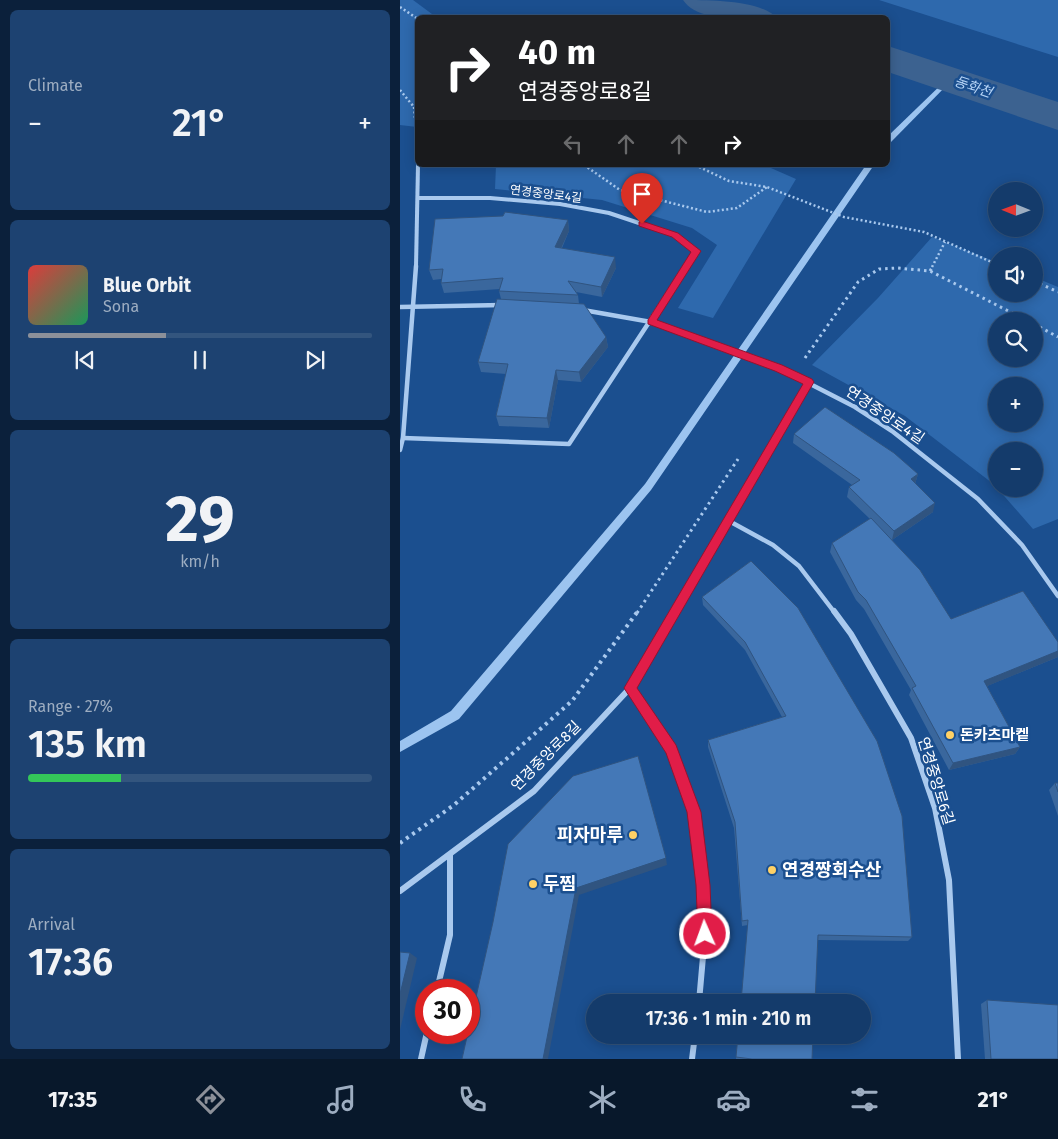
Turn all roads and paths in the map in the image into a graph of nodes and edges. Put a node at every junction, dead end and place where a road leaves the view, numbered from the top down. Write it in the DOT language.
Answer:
graph roads {
  1 [pos="400,7"];
  2 [pos="415,17"];
  3 [pos="400,90"];
  4 [pos="415,107"];
  5 [pos="418,167"];
  6 [pos="587,167"];
  7 [pos="699,167"];
  8 [pos="767,187"];
  9 [pos="419,198"];
  10 [pos="945,242"];
  11 [pos="988,261"];
  12 [pos="930,271"];
  13 [pos="1043,285"];
  14 [pos="1058,292"];
  15 [pos="413,306"];
  16 [pos="507,306"];
  17 [pos="400,307"];
  18 [pos="574,310"];
  19 [pos="1010,312"];
  20 [pos="651,322"];
  21 [pos="1043,328"];
  22 [pos="1058,336"];
  23 [pos="793,375"];
  24 [pos="809,382"];
  25 [pos="403,438"];
  26 [pos="400,450"];
  27 [pos="740,457"];
  28 [pos="729,521"];
  29 [pos="1058,596"];
  30 [pos="630,688"];
  31 [pos="400,843"];
  32 [pos="450,855"];
  33 [pos="400,891"];
  34 [pos="440,979"];
  35 [pos="700,994"];
  36 [pos="424,1044"];
  37 [pos="694,1044"];
  38 [pos="421,1059"];
  39 [pos="692,1059"];
  40 [pos="958,1059"];
  1 -- 2 [label="path"];
  3 -- 4 [label="path"];
  5 -- 9 [label="street"];
  6 -- 8 [label="path"];
  7 -- 8 [label="path"];
  8 -- 10 [label="path"];
  9 -- 15 [label="street"];
  9 -- 20 [label="street, 연경중앙로4길"];
  10 -- 11 [label="path"];
  10 -- 12 [label="path"];
  12 -- 19 [label="path"];
  12 -- 23 [label="path"];
  13 -- 14 [label="path"];
  15 -- 16 [label="street"];
  15 -- 17 [label="street"];
  15 -- 25 [label="street"];
  18 -- 20 [label="street, 연경중앙로4길"];
  20 -- 23 [label="street, 연경중앙로4길"];
  20 -- 25 [label="street, 연경중앙로4길"];
  21 -- 22 [label="path"];
  23 -- 24 [label="street, 연경중앙로4길"];
  24 -- 28 [label="street, 연경중앙로8길"];
  24 -- 29 [label="street, 연경중앙로4길"];
  25 -- 26 [label="street"];
  27 -- 31 [label="path"];
  28 -- 30 [label="street, 연경중앙로8길"];
  28 -- 40 [label="street, 연경중앙로6길"];
  30 -- 32 [label="street, 연경중앙로8길"];
  30 -- 35 [label="street"];
  32 -- 33 [label="street, 연경중앙로8길"];
  32 -- 34 [label="street"];
  36 -- 38 [label="street"];
  37 -- 39 [label="street"];
}
